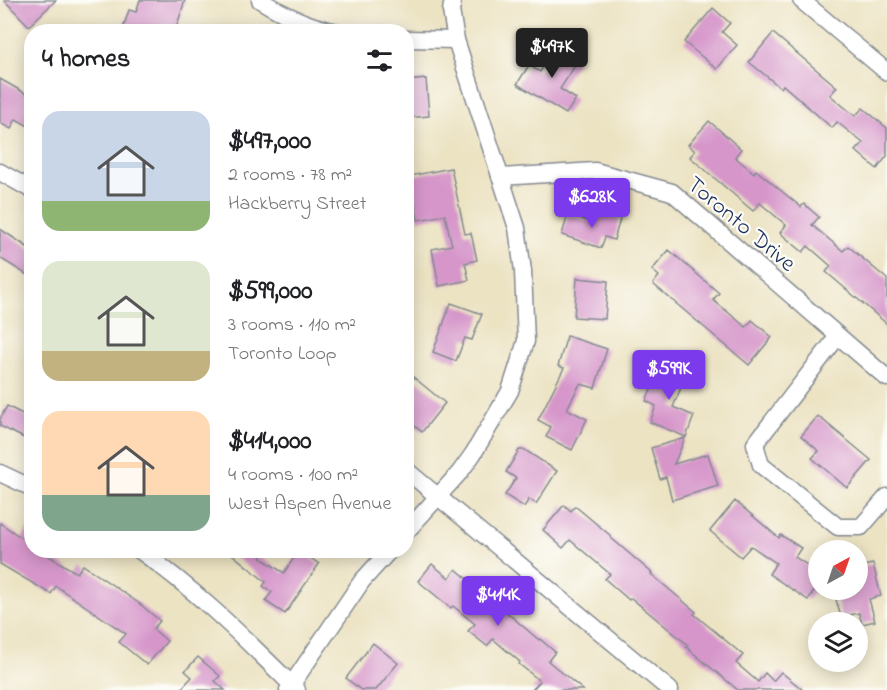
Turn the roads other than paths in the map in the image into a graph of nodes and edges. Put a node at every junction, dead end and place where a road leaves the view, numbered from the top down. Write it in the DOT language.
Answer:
graph roads {
  1 [pos="260,0"];
  2 [pos="453,0"];
  3 [pos="801,0"];
  4 [pos="310,24"];
  5 [pos="414,39"];
  6 [pos="456,40"];
  7 [pos="887,72"];
  8 [pos="0,172"];
  9 [pos="501,177"];
  10 [pos="24,186"];
  11 [pos="838,336"];
  12 [pos="887,378"];
  13 [pos="0,473"];
  14 [pos="414,477"];
  15 [pos="24,484"];
  16 [pos="439,497"];
  17 [pos="887,497"];
  18 [pos="414,524"];
  19 [pos="150,558"];
  20 [pos="383,558"];
  21 [pos="292,688"];
  22 [pos="670,690"];
  1 -- 4 [label="street"];
  2 -- 6 [label="street"];
  3 -- 7 [label="street"];
  5 -- 6 [label="street"];
  6 -- 9 [label="street"];
  8 -- 10 [label="street"];
  9 -- 11 [label="street, Toronto Drive"];
  9 -- 16 [label="street"];
  11 -- 12 [label="street, Toronto Drive"];
  11 -- 17 [label="street"];
  13 -- 15 [label="street"];
  14 -- 16 [label="street"];
  16 -- 18 [label="street"];
  16 -- 22 [label="street"];
  19 -- 21 [label="street"];
  20 -- 21 [label="street"];
}
